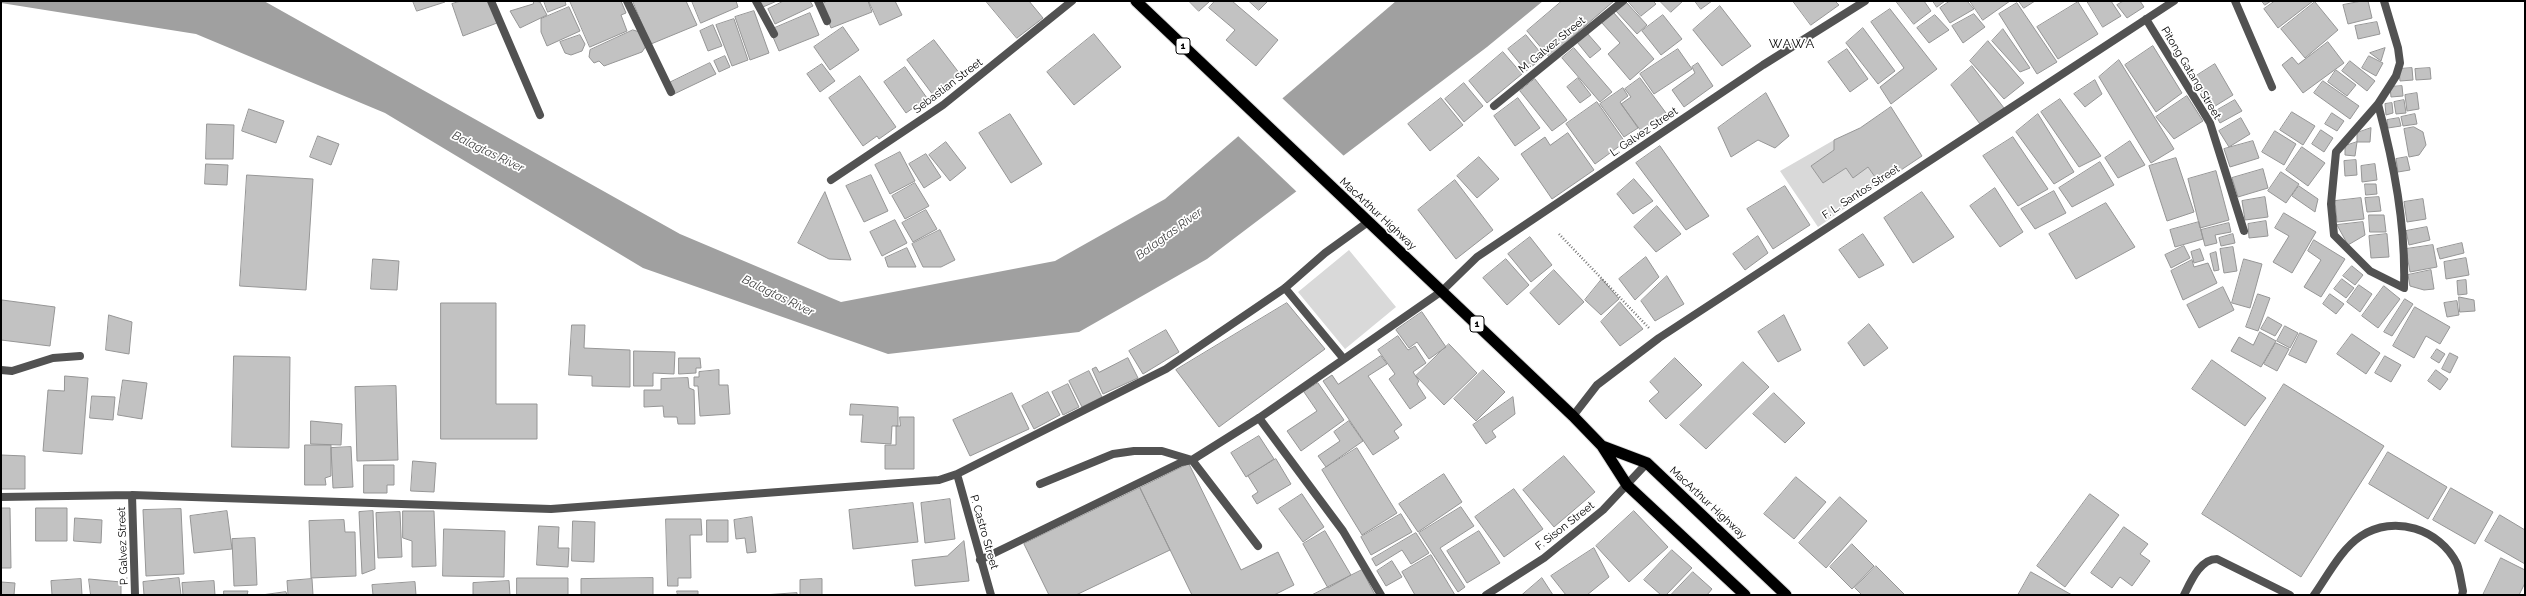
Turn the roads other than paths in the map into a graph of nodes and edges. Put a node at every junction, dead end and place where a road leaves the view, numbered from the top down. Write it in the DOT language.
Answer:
graph roads {
  1 [pos="490,1"];
  2 [pos="627,1"];
  3 [pos="756,1"];
  4 [pos="818,1"];
  5 [pos="1072,1"];
  6 [pos="1136,1"];
  7 [pos="1623,1"];
  8 [pos="1865,1"];
  9 [pos="2174,1"];
  10 [pos="2235,1"];
  11 [pos="2384,1"];
  12 [pos="2146,19"];
  13 [pos="827,20"];
  14 [pos="774,34"];
  15 [pos="2272,87"];
  16 [pos="671,92"];
  17 [pos="2378,104"];
  18 [pos="1494,106"];
  19 [pos="540,115"];
  20 [pos="832,180"];
  21 [pos="1368,222"];
  22 [pos="2244,231"];
  23 [pos="1285,288"];
  24 [pos="1442,291"];
  25 [pos="80,356"];
  26 [pos="1343,358"];
  27 [pos="1,370"];
  28 [pos="1573,416"];
  29 [pos="1259,418"];
  30 [pos="1602,446"];
  31 [pos="1192,460"];
  32 [pos="1647,463"];
  33 [pos="957,474"];
  34 [pos="1040,484"];
  35 [pos="1627,485"];
  36 [pos="132,495"];
  37 [pos="1,497"];
  38 [pos="1258,546"];
  39 [pos="980,560"];
  40 [pos="135,595"];
  41 [pos="991,595"];
  42 [pos="1381,595"];
  43 [pos="1486,595"];
  44 [pos="1746,595"];
  45 [pos="1786,595"];
  46 [pos="2184,595"];
  47 [pos="2290,595"];
  48 [pos="2314,595"];
  49 [pos="2462,595"];
  1 -- 19 [label="street"];
  2 -- 16 [label="street"];
  3 -- 14 [label="street"];
  4 -- 13 [label="street"];
  5 -- 20 [label="street, Sebastian Street"];
  6 -- 21 [label="highway, MacArthur Highway / 1"];
  7 -- 18 [label="street, M. Galvez Street"];
  8 -- 24 [label="street, L. Galvez Street"];
  9 -- 12 [label="street, F. L. Santos Street"];
  10 -- 15 [label="street"];
  11 -- 17 [label="street"];
  12 -- 22 [label="street, Pitong Gatang Street"];
  12 -- 28 [label="street, F. L. Santos Street"];
  17 -- 17 [label="street"];
  21 -- 23 [label="street"];
  21 -- 24 [label="highway, MacArthur Highway / 1"];
  23 -- 26 [label="street"];
  23 -- 33 [label="street"];
  24 -- 26 [label="street, L. Galvez Street"];
  24 -- 28 [label="highway, MacArthur Highway / 1"];
  25 -- 27 [label="street"];
  26 -- 29 [label="street, L. Galvez Street"];
  28 -- 30 [label="highway, MacArthur Highway / 1"];
  29 -- 31 [label="street, L. Galvez Street"];
  29 -- 42 [label="street"];
  30 -- 32 [label="highway, MacArthur Highway / 1"];
  30 -- 35 [label="highway, MacArthur Highway / 1"];
  31 -- 34 [label="street"];
  31 -- 38 [label="street"];
  31 -- 39 [label="street, L. Galvez Street"];
  32 -- 35 [label="street, F. Sison Street"];
  32 -- 45 [label="highway, MacArthur Highway / 1"];
  33 -- 36 [label="street"];
  33 -- 39 [label="street, P. Castro Street"];
  35 -- 43 [label="street, F. Sison Street"];
  35 -- 44 [label="highway, MacArthur Highway / 1"];
  36 -- 37 [label="street"];
  36 -- 40 [label="street, P. Galvez Street"];
  39 -- 41 [label="street, P. Castro Street"];
  46 -- 47 [label="street"];
  48 -- 49 [label="street"];
}
